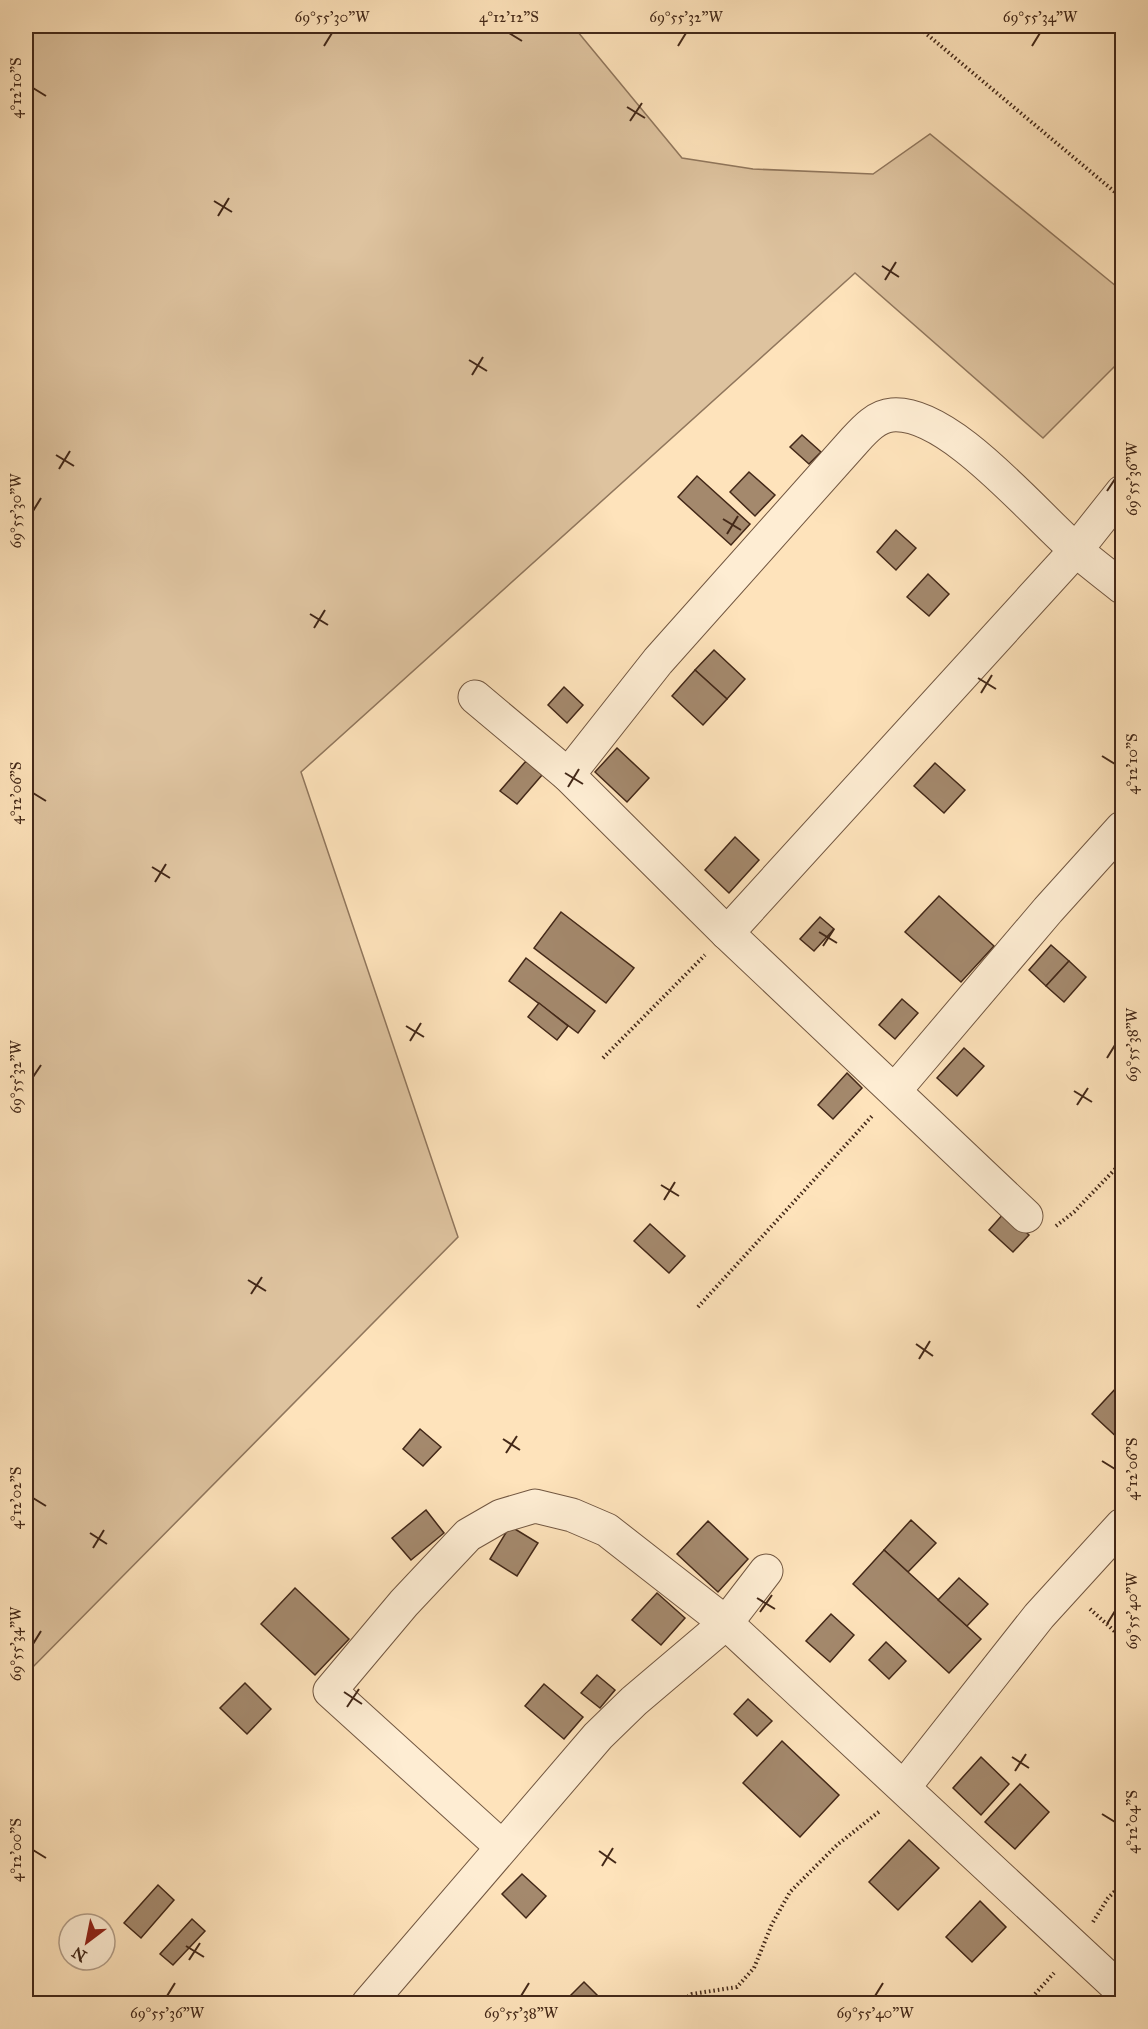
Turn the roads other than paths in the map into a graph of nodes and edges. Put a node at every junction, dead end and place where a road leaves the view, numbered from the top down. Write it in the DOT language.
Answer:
graph roads {
  1 [pos="1122,492"];
  2 [pos="1076,550"];
  3 [pos="1122,587"];
  4 [pos="475,697"];
  5 [pos="568,775"];
  6 [pos="1122,828"];
  7 [pos="727,933"];
  8 [pos="895,1090"];
  9 [pos="1026,1216"];
  10 [pos="1122,1525"];
  11 [pos="766,1571"];
  12 [pos="726,1623"];
  13 [pos="904,1787"];
  14 [pos="502,1847"];
  15 [pos="1122,1991"];
  16 [pos="372,2002"];
  1 -- 2 [label="street"];
  2 -- 3 [label="street"];
  2 -- 5 [label="street"];
  2 -- 7 [label="street"];
  4 -- 5 [label="street"];
  5 -- 7 [label="street"];
  6 -- 8 [label="street"];
  7 -- 8 [label="street"];
  8 -- 9 [label="street"];
  10 -- 13 [label="street"];
  11 -- 12 [label="street"];
  12 -- 13 [label="street"];
  12 -- 14 [label="street"];
  12 -- 14 [label="street"];
  13 -- 15 [label="street"];
  14 -- 16 [label="street"];
}
